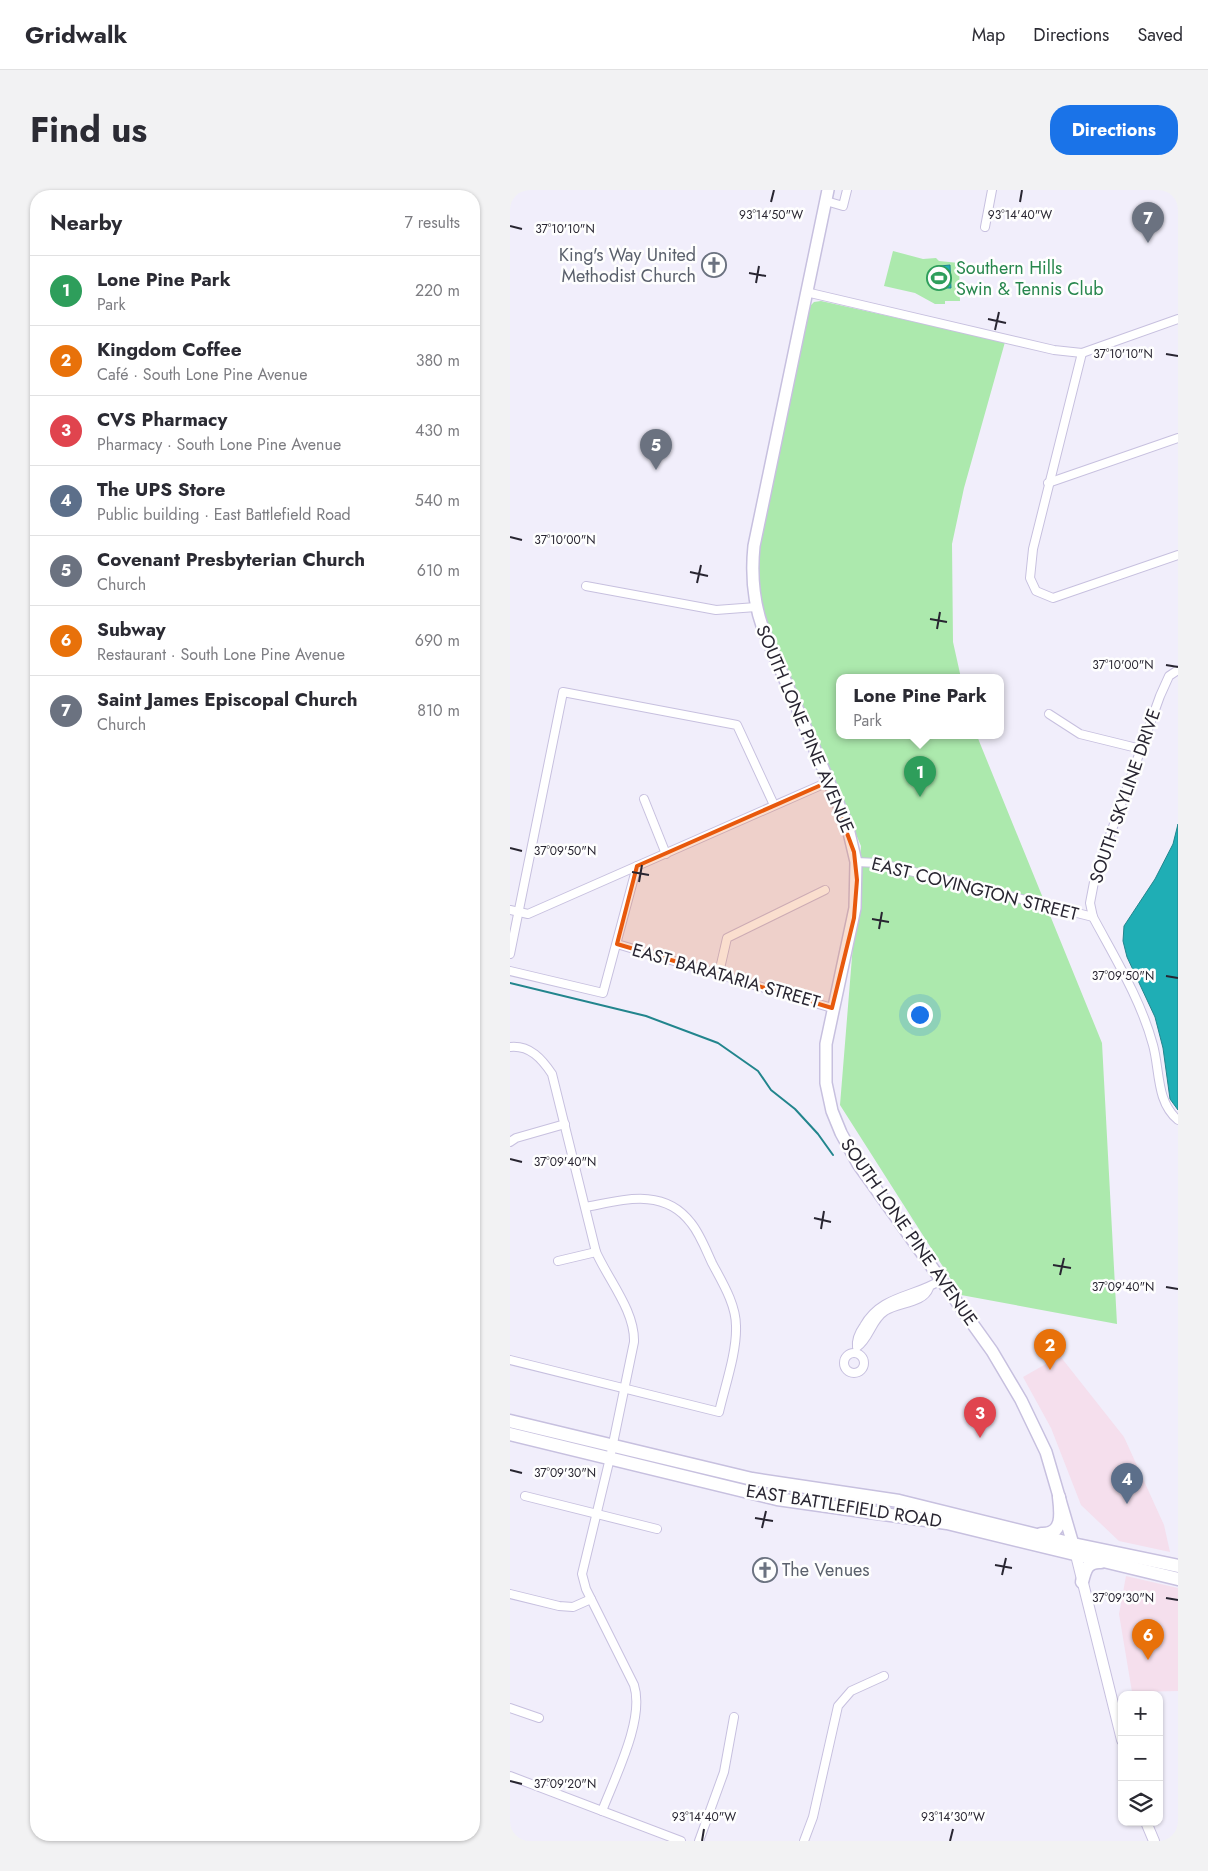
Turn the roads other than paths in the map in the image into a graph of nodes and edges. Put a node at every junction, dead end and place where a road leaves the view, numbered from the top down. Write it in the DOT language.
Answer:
graph roads {
  1 [pos="847,190"];
  2 [pos="990,190"];
  3 [pos="827,196"];
  4 [pos="985,227"];
  5 [pos="806,292"];
  6 [pos="1178,319"];
  7 [pos="1082,353"];
  8 [pos="1178,438"];
  9 [pos="1048,483"];
  10 [pos="1178,555"];
  11 [pos="586,586"];
  12 [pos="756,607"];
  13 [pos="1178,670"];
  14 [pos="1049,714"];
  15 [pos="1141,749"];
  16 [pos="828,782"];
  17 [pos="644,799"];
  18 [pos="774,805"];
  19 [pos="666,854"];
  20 [pos="856,862"];
  21 [pos="636,866"];
  22 [pos="825,890"];
  23 [pos="510,910"];
  24 [pos="520,913"];
  25 [pos="1093,917"];
  26 [pos="617,944"];
  27 [pos="510,954"];
  28 [pos="510,971"];
  29 [pos="719,973"];
  30 [pos="832,1008"];
  31 [pos="510,1047"];
  32 [pos="1178,1120"];
  33 [pos="565,1124"];
  34 [pos="510,1142"];
  35 [pos="586,1207"];
  36 [pos="596,1252"];
  37 [pos="558,1261"];
  38 [pos="941,1280"];
  39 [pos="856,1350"];
  40 [pos="510,1360"];
  41 [pos="623,1389"];
  42 [pos="510,1421"];
  43 [pos="510,1434"];
  44 [pos="611,1452"];
  45 [pos="524,1496"];
  46 [pos="1059,1497"];
  47 [pos="596,1514"];
  48 [pos="657,1529"];
  49 [pos="1038,1534"];
  50 [pos="1074,1549"];
  51 [pos="1104,1562"];
  52 [pos="1178,1566"];
  53 [pos="1178,1579"];
  54 [pos="1082,1582"];
  55 [pos="510,1594"];
  56 [pos="591,1599"];
  57 [pos="884,1676"];
  58 [pos="510,1708"];
  59 [pos="734,1717"];
  60 [pos="539,1718"];
  61 [pos="1121,1736"];
  62 [pos="510,1776"];
  63 [pos="602,1811"];
  64 [pos="1148,1826"];
  65 [pos="681,1841"];
  66 [pos="699,1841"];
  67 [pos="804,1841"];
  68 [pos="1154,1841"];
  1 -- 3 [label="street"];
  2 -- 4 [label="street"];
  3 -- 5 [label="main road, SOUTH LONE PINE AVENUE"];
  5 -- 7 [label="street"];
  5 -- 12 [label="main road, SOUTH LONE PINE AVENUE"];
  6 -- 7 [label="street"];
  7 -- 9 [label="street"];
  8 -- 9 [label="street"];
  9 -- 10 [label="street"];
  11 -- 12 [label="street"];
  12 -- 16 [label="main road, SOUTH LONE PINE AVENUE"];
  13 -- 15 [label="street, SOUTH SKYLINE DRIVE"];
  14 -- 15 [label="street"];
  15 -- 25 [label="street, SOUTH SKYLINE DRIVE"];
  16 -- 18 [label="street"];
  16 -- 20 [label="main road, SOUTH LONE PINE AVENUE"];
  17 -- 19 [label="street"];
  18 -- 19 [label="street"];
  18 -- 24 [label="street"];
  19 -- 21 [label="street"];
  20 -- 25 [label="street, EAST COVINGTON STREET"];
  20 -- 30 [label="main road, SOUTH LONE PINE AVENUE"];
  21 -- 24 [label="street"];
  21 -- 26 [label="street"];
  22 -- 29 [label="street"];
  23 -- 24 [label="street"];
  24 -- 27 [label="street"];
  25 -- 32 [label="street, SOUTH SKYLINE DRIVE"];
  26 -- 28 [label="street, EAST BARATARIA STREET"];
  26 -- 29 [label="street, EAST BARATARIA STREET"];
  29 -- 30 [label="street, EAST BARATARIA STREET"];
  30 -- 38 [label="main road, SOUTH LONE PINE AVENUE"];
  31 -- 33 [label="street"];
  33 -- 34 [label="street"];
  33 -- 35 [label="street"];
  35 -- 36 [label="street"];
  35 -- 41 [label="street"];
  36 -- 37 [label="street"];
  36 -- 41 [label="street"];
  38 -- 39 [label="street"];
  38 -- 46 [label="main road, SOUTH LONE PINE AVENUE"];
  40 -- 41 [label="street"];
  41 -- 44 [label="street"];
  42 -- 44 [label="main road, EAST BATTLEFIELD ROAD"];
  43 -- 44 [label="main road, EAST BATTLEFIELD ROAD"];
  44 -- 47 [label="street"];
  44 -- 49 [label="main road, EAST BATTLEFIELD ROAD"];
  44 -- 50 [label="main road, EAST BATTLEFIELD ROAD"];
  45 -- 47 [label="street"];
  46 -- 49 [label="main road"];
  46 -- 50 [label="main road, SOUTH LONE PINE AVENUE"];
  47 -- 48 [label="street"];
  47 -- 56 [label="street"];
  49 -- 50 [label="main road, EAST BATTLEFIELD ROAD"];
  50 -- 51 [label="main road, EAST BATTLEFIELD ROAD"];
  50 -- 52 [label="main road, EAST BATTLEFIELD ROAD"];
  50 -- 54 [label="street, SOUTH LONE PINE AVENUE"];
  51 -- 53 [label="main road, EAST BATTLEFIELD ROAD"];
  51 -- 54 [label="main road"];
  54 -- 61 [label="street, SOUTH LONE PINE AVENUE"];
  55 -- 56 [label="street"];
  56 -- 63 [label="street"];
  57 -- 67 [label="street"];
  58 -- 60 [label="street"];
  59 -- 66 [label="street"];
  62 -- 63 [label="street"];
  63 -- 65 [label="street"];
  64 -- 68 [label="street"];
}
